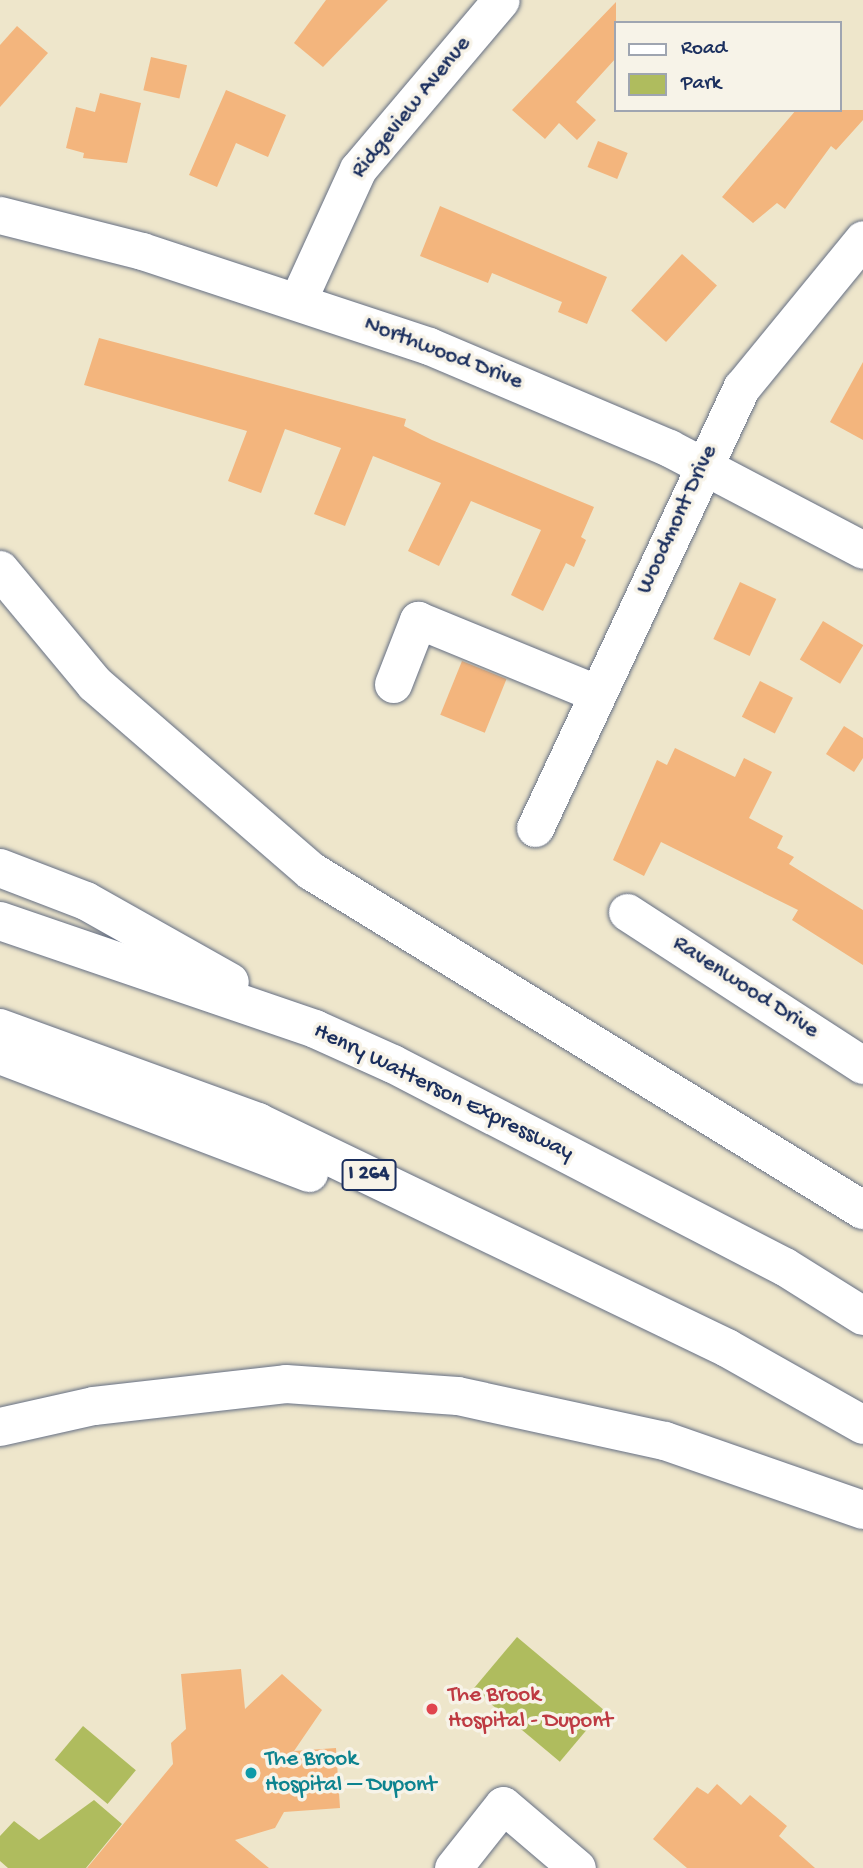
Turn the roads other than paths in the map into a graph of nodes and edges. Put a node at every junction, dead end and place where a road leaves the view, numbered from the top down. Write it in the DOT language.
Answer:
graph roads {
  1 [pos="501,0"];
  2 [pos="0,215"];
  3 [pos="863,239"];
  4 [pos="299,300"];
  5 [pos="703,466"];
  6 [pos="863,550"];
  7 [pos="0,570"];
  8 [pos="393,684"];
  9 [pos="596,693"];
  10 [pos="535,828"];
  11 [pos="0,868"];
  12 [pos="626,912"];
  13 [pos="0,921"];
  14 [pos="0,1028"];
  15 [pos="315,1029"];
  16 [pos="0,1055"];
  17 [pos="863,1065"];
  18 [pos="863,1210"];
  19 [pos="863,1316"];
  20 [pos="727,1348"];
  21 [pos="863,1424"];
  22 [pos="0,1427"];
  23 [pos="863,1510"];
  24 [pos="453,1868"];
  25 [pos="577,1868"];
  1 -- 4 [label="street, Ridgeview Avenue"];
  2 -- 4 [label="street, Northwood Drive"];
  3 -- 5 [label="street, Woodmont Drive"];
  4 -- 5 [label="street, Northwood Drive"];
  5 -- 6 [label="street, Northwood Drive"];
  5 -- 9 [label="street, Woodmont Drive"];
  7 -- 18 [label="highway"];
  8 -- 9 [label="street"];
  9 -- 10 [label="street, Woodmont Drive"];
  11 -- 15 [label="highway"];
  12 -- 17 [label="street, Ravenwood Drive"];
  13 -- 15 [label="highway, Henry Watterson Expressway"];
  14 -- 20 [label="highway, I 264"];
  15 -- 19 [label="highway, Henry Watterson Expressway"];
  16 -- 20 [label="highway"];
  20 -- 21 [label="highway, I 264"];
  22 -- 23 [label="highway"];
  24 -- 25 [label="street"];
}
